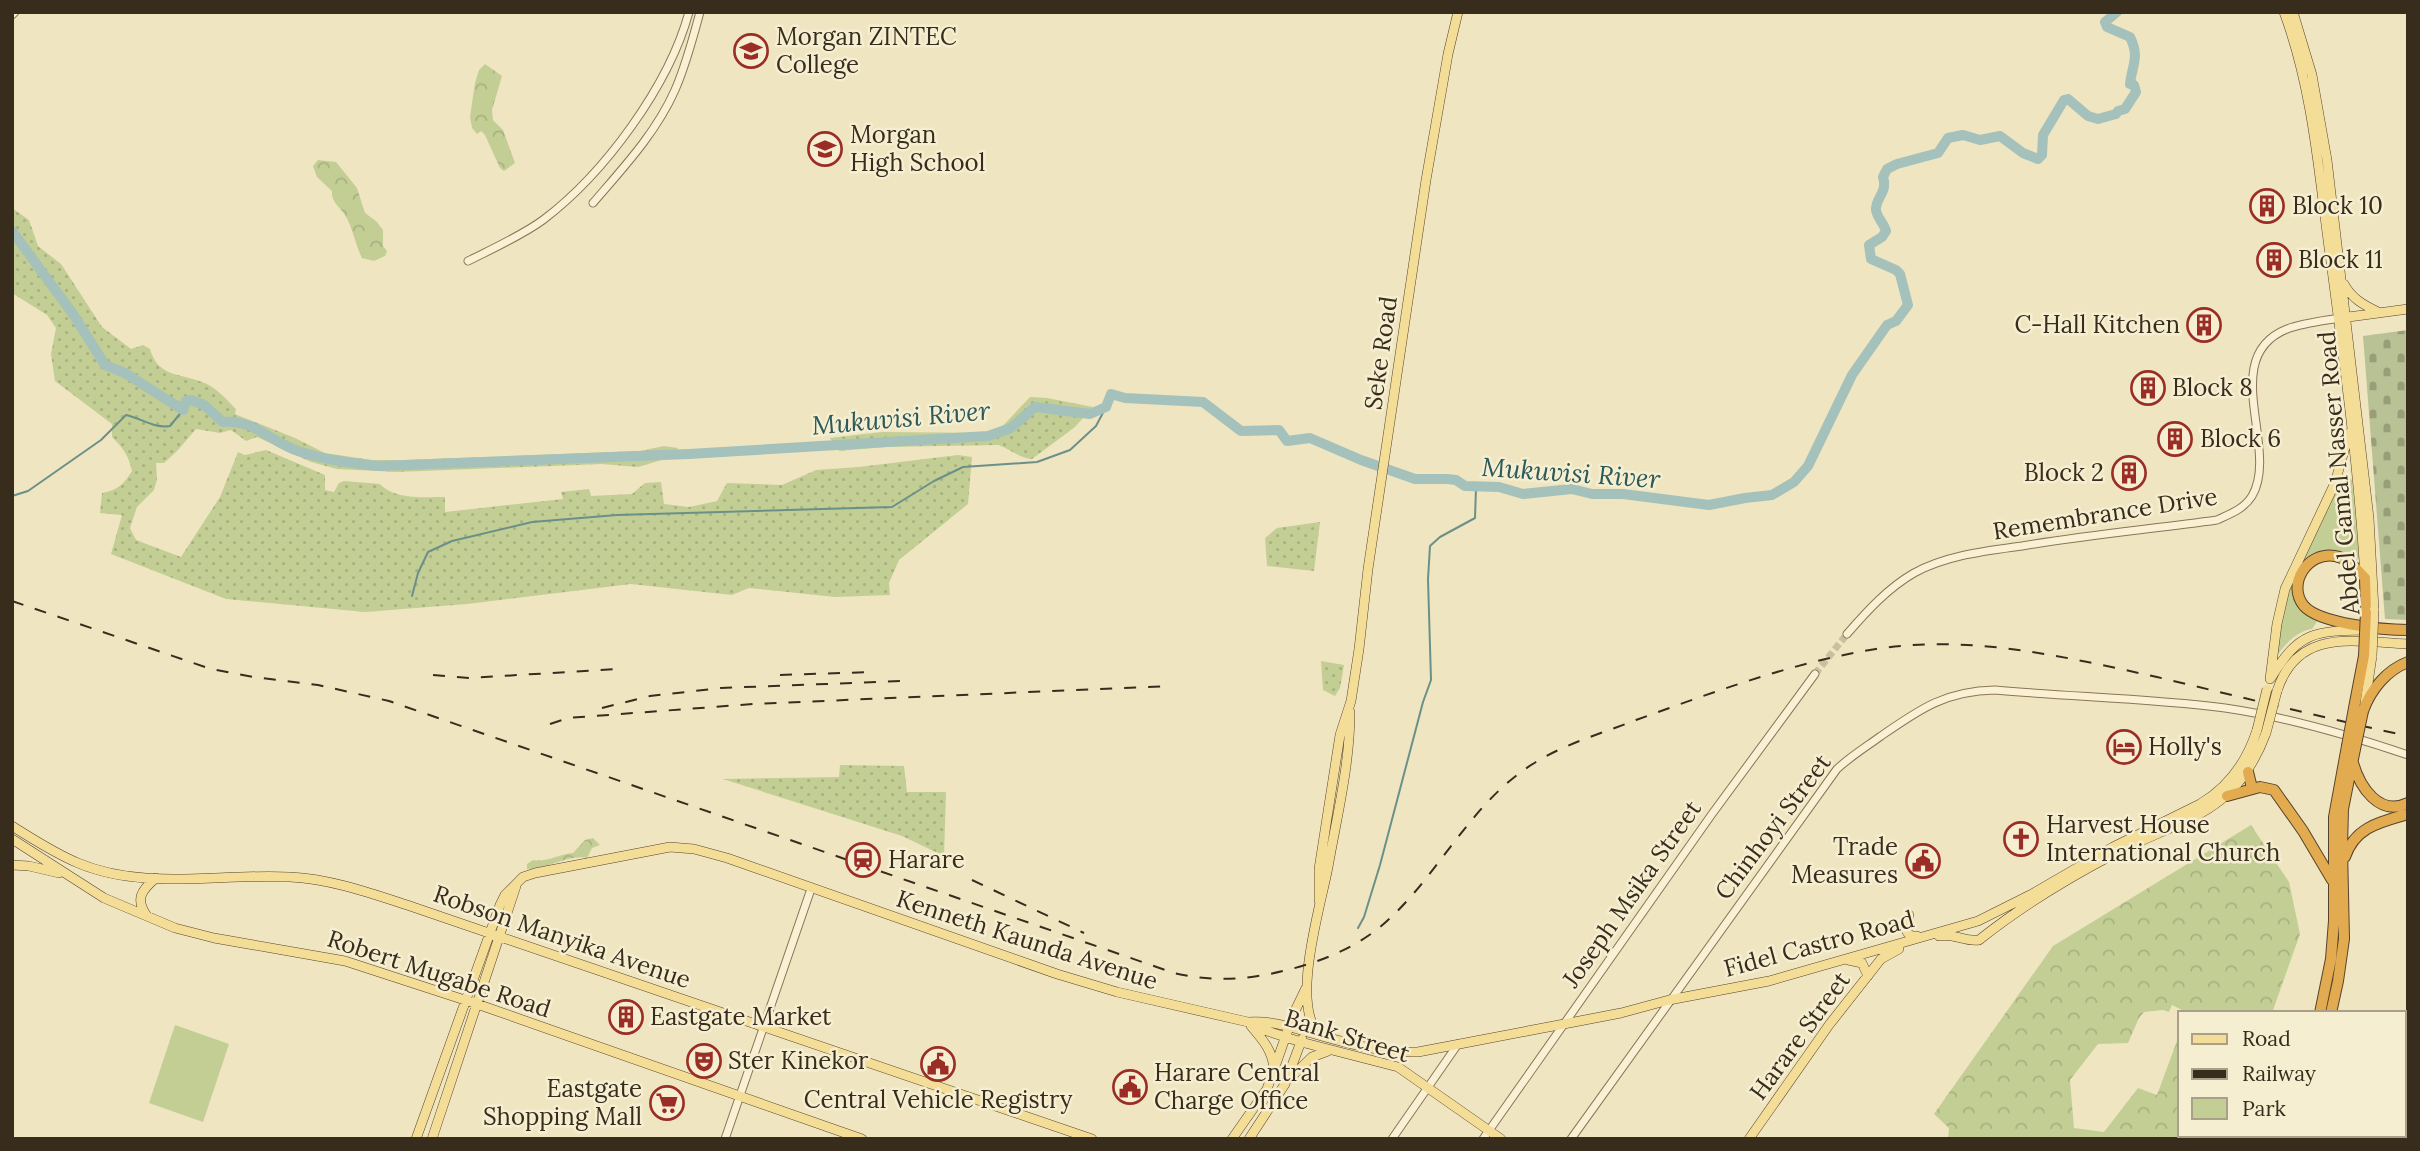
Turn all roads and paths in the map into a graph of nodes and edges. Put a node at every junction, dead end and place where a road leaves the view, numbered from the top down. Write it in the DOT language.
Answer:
graph roads {
  1 [pos="689,12"];
  2 [pos="700,12"];
  3 [pos="1458,12"];
  4 [pos="2289,14"];
  5 [pos="593,203"];
  6 [pos="468,261"];
  7 [pos="2341,279"];
  8 [pos="2408,309"];
  9 [pos="2378,312"];
  10 [pos="2343,317"];
  11 [pos="2351,427"];
  12 [pos="2365,578"];
  13 [pos="2370,611"];
  14 [pos="2395,630"];
  15 [pos="2408,630"];
  16 [pos="1847,634"];
  17 [pos="2408,643"];
  18 [pos="2408,662"];
  19 [pos="1815,674"];
  20 [pos="2270,679"];
  21 [pos="2272,690"];
  22 [pos="2360,709"];
  23 [pos="2262,731"];
  24 [pos="2351,752"];
  25 [pos="2408,755"];
  26 [pos="2248,772"];
  27 [pos="2252,788"];
  28 [pos="2227,796"];
  29 [pos="2408,803"];
  30 [pos="2408,814"];
  31 [pos="12,826"];
  32 [pos="12,839"];
  33 [pos="12,865"];
  34 [pos="2342,866"];
  35 [pos="64,874"];
  36 [pos="156,878"];
  37 [pos="2333,882"];
  38 [pos="516,886"];
  39 [pos="811,889"];
  40 [pos="1909,915"];
  41 [pos="148,918"];
  42 [pos="1978,921"];
  43 [pos="1964,924"];
  44 [pos="490,933"];
  45 [pos="1928,934"];
  46 [pos="1984,936"];
  47 [pos="501,937"];
  48 [pos="1963,937"];
  49 [pos="1883,957"];
  50 [pos="1848,960"];
  51 [pos="1868,976"];
  52 [pos="1307,986"];
  53 [pos="464,1000"];
  54 [pos="1669,1000"];
  55 [pos="477,1004"];
  56 [pos="2329,1011"];
  57 [pos="2329,1011"];
  58 [pos="1294,1013"];
  59 [pos="1309,1014"];
  60 [pos="1248,1022"];
  61 [pos="1273,1023"];
  62 [pos="1563,1024"];
  63 [pos="764,1026"];
  64 [pos="1289,1027"];
  65 [pos="1305,1031"];
  66 [pos="1320,1035"];
  67 [pos="1286,1037"];
  68 [pos="1301,1042"];
  69 [pos="1459,1043"];
  70 [pos="1329,1050"];
  71 [pos="1274,1070"];
  72 [pos="1285,1084"];
  73 [pos="1429,1087"];
  74 [pos="739,1096"];
  75 [pos="1489,1130"];
  76 [pos="416,1139"];
  77 [pos="432,1139"];
  78 [pos="725,1139"];
  79 [pos="862,1139"];
  80 [pos="1092,1139"];
  81 [pos="1232,1139"];
  82 [pos="1249,1139"];
  83 [pos="1392,1139"];
  84 [pos="1483,1139"];
  85 [pos="1501,1139"];
  86 [pos="1571,1139"];
  87 [pos="1749,1139"];
  1 -- 6 [label="street"];
  2 -- 5 [label="street"];
  3 -- 52 [label="main road, Seke Road"];
  4 -- 7 [label="main road, Abdel Gamal Nasser Road"];
  4 -- 10 [label="main road, Abdel Gamal Nasser Road"];
  7 -- 9 [label="main road"];
  7 -- 10 [label="main road, Abdel Gamal Nasser Road"];
  8 -- 9 [label="main road, Remembrance Drive"];
  9 -- 10 [label="main road, Remembrance Drive"];
  10 -- 11 [label="main road, Abdel Gamal Nasser Road"];
  10 -- 13 [label="main road, Abdel Gamal Nasser Road"];
  10 -- 16 [label="street, Remembrance Drive"];
  11 -- 12 [label="main road, Abdel Gamal Nasser Road"];
  11 -- 20 [label="main road"];
  12 -- 13 [label="highway, Abdel Gamal Nasser Road"];
  12 -- 14 [label="highway"];
  13 -- 22 [label="highway, Abdel Gamal Nasser Road, bridge"];
  14 -- 15 [label="highway"];
  14 -- 20 [label="main road"];
  17 -- 21 [label="main road"];
  18 -- 22 [label="highway"];
  19 -- 62 [label="street, Joseph Msika Street"];
  20 -- 21 [label="main road"];
  21 -- 23 [label="main road, Fidel Castro Road, bridge"];
  22 -- 24 [label="highway, Abdel Gamal Nasser Road, bridge"];
  23 -- 26 [label="main road, Fidel Castro Road"];
  23 -- 42 [label="main road, Fidel Castro Road"];
  24 -- 29 [label="highway"];
  24 -- 34 [label="highway, Abdel Gamal Nasser Road"];
  24 -- 37 [label="highway, Abdel Gamal Nasser Road"];
  25 -- 54 [label="street, Chinhoyi Street"];
  26 -- 27 [label="highway"];
  26 -- 28 [label="main road, Fidel Castro Road"];
  27 -- 28 [label="highway"];
  27 -- 37 [label="highway"];
  28 -- 46 [label="main road, Fidel Castro Road"];
  30 -- 34 [label="highway"];
  31 -- 36 [label="main road, Robson Manyika Avenue"];
  32 -- 35 [label="main road, Robert Mugabe Road"];
  33 -- 35 [label="main road"];
  34 -- 56 [label="highway, Abdel Gamal Nasser Road"];
  35 -- 41 [label="main road, Robert Mugabe Road"];
  36 -- 41 [label="main road"];
  36 -- 44 [label="main road, Robson Manyika Avenue"];
  37 -- 57 [label="highway, Abdel Gamal Nasser Road"];
  38 -- 39 [label="main road, Kenneth Kaunda Avenue"];
  38 -- 44 [label="main road"];
  38 -- 47 [label="main road"];
  39 -- 60 [label="main road, Kenneth Kaunda Avenue"];
  39 -- 63 [label="street"];
  40 -- 45 [label="main road"];
  41 -- 53 [label="main road, Robert Mugabe Road"];
  42 -- 43 [label="main road, Fidel Castro Road"];
  42 -- 46 [label="main road"];
  43 -- 45 [label="main road, Fidel Castro Road"];
  43 -- 48 [label="main road"];
  44 -- 47 [label="main road, Robson Manyika Avenue"];
  44 -- 53 [label="main road"];
  45 -- 50 [label="main road, Fidel Castro Road"];
  46 -- 48 [label="main road, Fidel Castro Road"];
  47 -- 55 [label="main road"];
  47 -- 63 [label="main road, Robson Manyika Avenue"];
  48 -- 49 [label="main road, Fidel Castro Road"];
  49 -- 51 [label="main road, Harare Street"];
  50 -- 51 [label="main road"];
  50 -- 54 [label="main road, Fidel Castro Road"];
  51 -- 87 [label="main road, Harare Street"];
  52 -- 58 [label="main road"];
  52 -- 59 [label="main road"];
  53 -- 55 [label="main road, Robert Mugabe Road"];
  53 -- 76 [label="main road"];
  54 -- 62 [label="main road, Fidel Castro Road"];
  54 -- 86 [label="street, Chinhoyi Street"];
  55 -- 74 [label="main road, Robert Mugabe Road"];
  55 -- 77 [label="main road"];
  58 -- 61 [label="main road"];
  58 -- 64 [label="main road"];
  59 -- 65 [label="main road"];
  59 -- 66 [label="main road"];
  60 -- 61 [label="main road, Fidel Castro Road"];
  60 -- 67 [label="main road, Bank Street"];
  60 -- 71 [label="main road"];
  61 -- 64 [label="main road, Fidel Castro Road"];
  62 -- 69 [label="main road, Fidel Castro Road"];
  62 -- 75 [label="street, Joseph Msika Street"];
  63 -- 74 [label="street"];
  63 -- 80 [label="main road, Robson Manyika Avenue"];
  64 -- 65 [label="main road, Fidel Castro Road"];
  64 -- 67 [label="main road"];
  65 -- 66 [label="main road, Fidel Castro Road"];
  65 -- 68 [label="main road"];
  66 -- 69 [label="main road, Fidel Castro Road"];
  67 -- 68 [label="main road, Bank Street"];
  67 -- 71 [label="main road"];
  68 -- 70 [label="main road, Bank Street"];
  68 -- 72 [label="main road"];
  69 -- 73 [label="street"];
  70 -- 72 [label="main road"];
  70 -- 73 [label="main road, Bank Street"];
  71 -- 81 [label="main road"];
  72 -- 82 [label="main road"];
  73 -- 75 [label="main road, Bank Street"];
  73 -- 83 [label="street"];
  74 -- 78 [label="street"];
  74 -- 79 [label="main road, Robert Mugabe Road"];
  75 -- 84 [label="street, Joseph Msika Street"];
  75 -- 85 [label="main road, Bank Street"];
}
